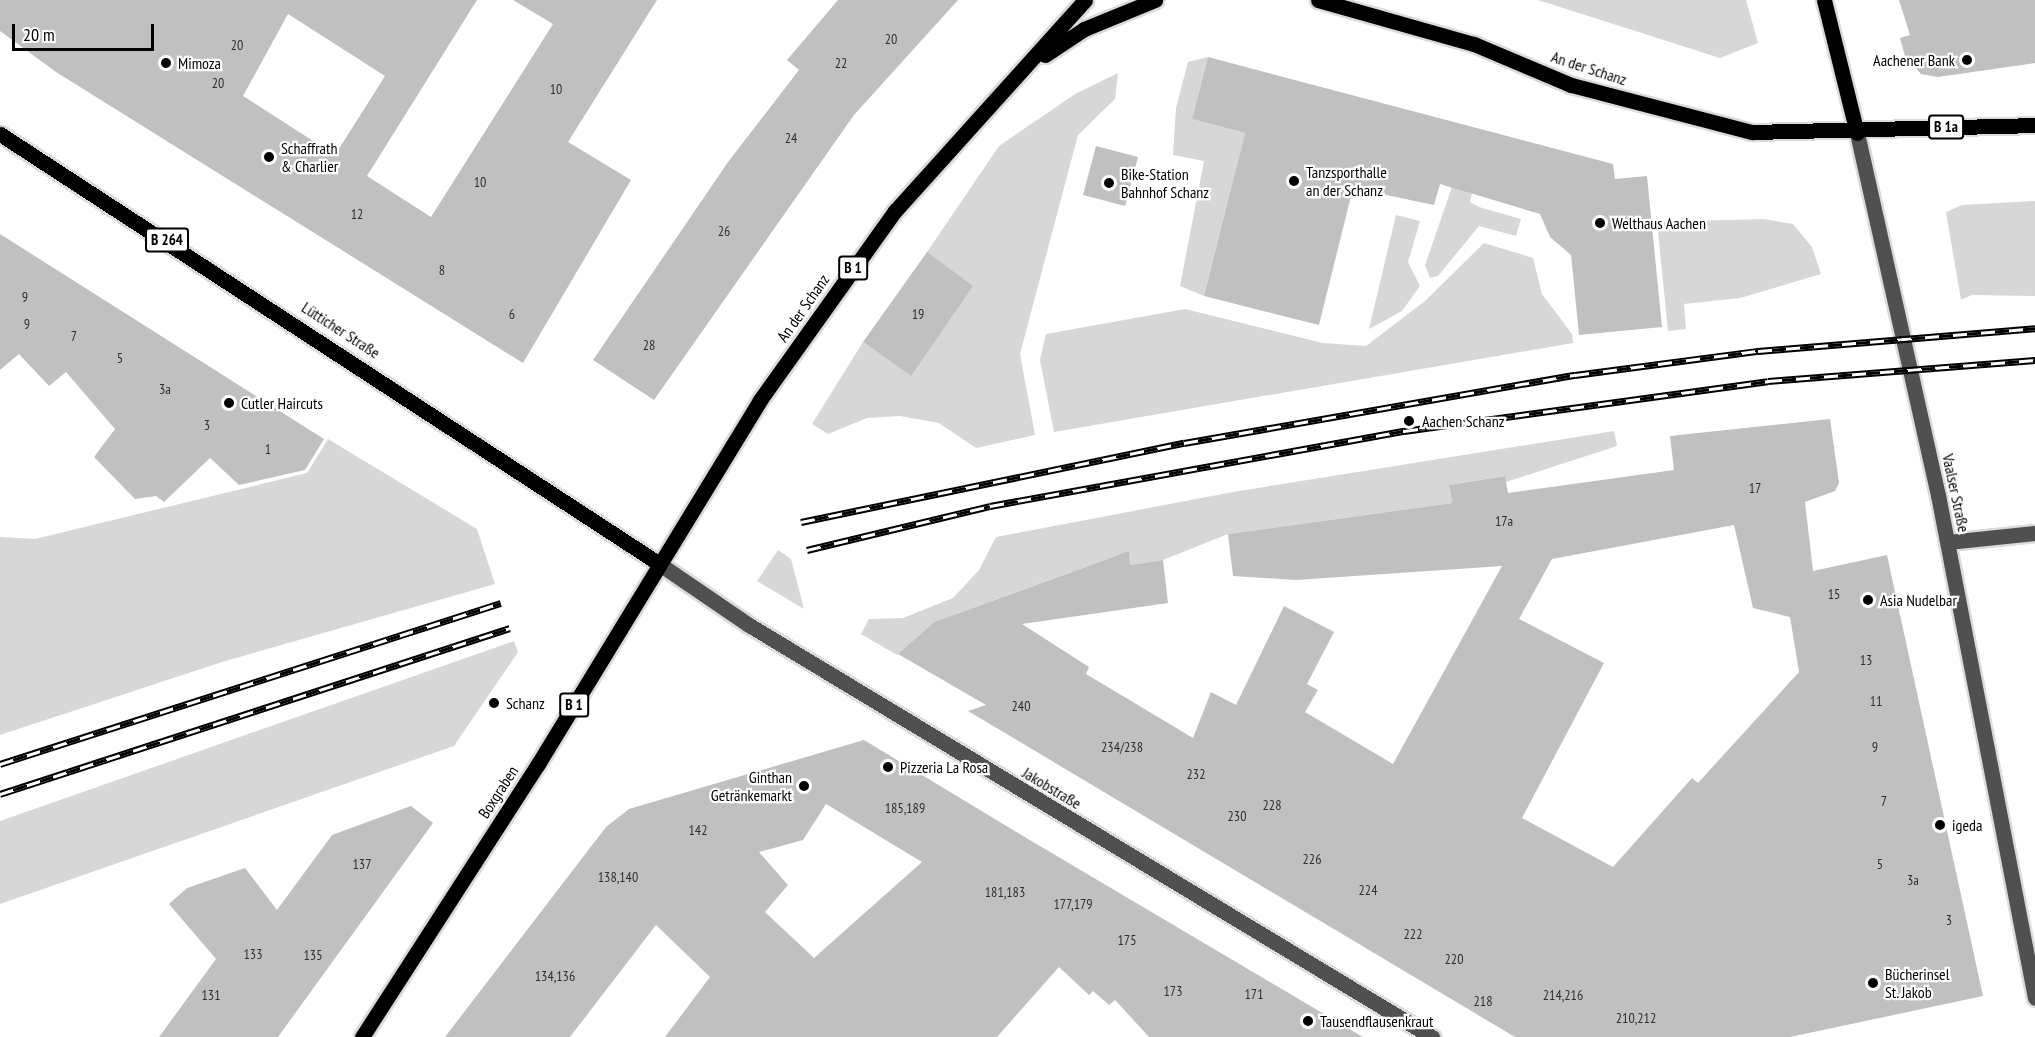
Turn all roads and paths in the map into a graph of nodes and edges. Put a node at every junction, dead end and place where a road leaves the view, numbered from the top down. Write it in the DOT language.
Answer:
graph roads {
  1 [pos="1085,0"];
  2 [pos="1155,0"];
  3 [pos="1318,0"];
  4 [pos="1824,0"];
  5 [pos="1028,67"];
  6 [pos="2035,125"];
  7 [pos="1857,133"];
  8 [pos="0,134"];
  9 [pos="2035,533"];
  10 [pos="1948,542"];
  11 [pos="658,563"];
  12 [pos="2035,998"];
  13 [pos="362,1037"];
  14 [pos="1432,1037"];
  1 -- 5 [label="main road, An der Schanz / B 1"];
  2 -- 5 [label="main road, An der Schanz"];
  3 -- 7 [label="main road, An der Schanz"];
  4 -- 7 [label="main road, Vaalser Straße"];
  5 -- 11 [label="main road, An der Schanz / B 1"];
  6 -- 7 [label="main road, B 1a"];
  7 -- 10 [label="street, Vaalser Straße"];
  8 -- 11 [label="main road, Lütticher Straße / B 264"];
  9 -- 10 [label="street"];
  10 -- 12 [label="street, Vaalser Straße"];
  11 -- 13 [label="main road, Boxgraben / B 1"];
  11 -- 14 [label="street, Jakobstraße"];
}
